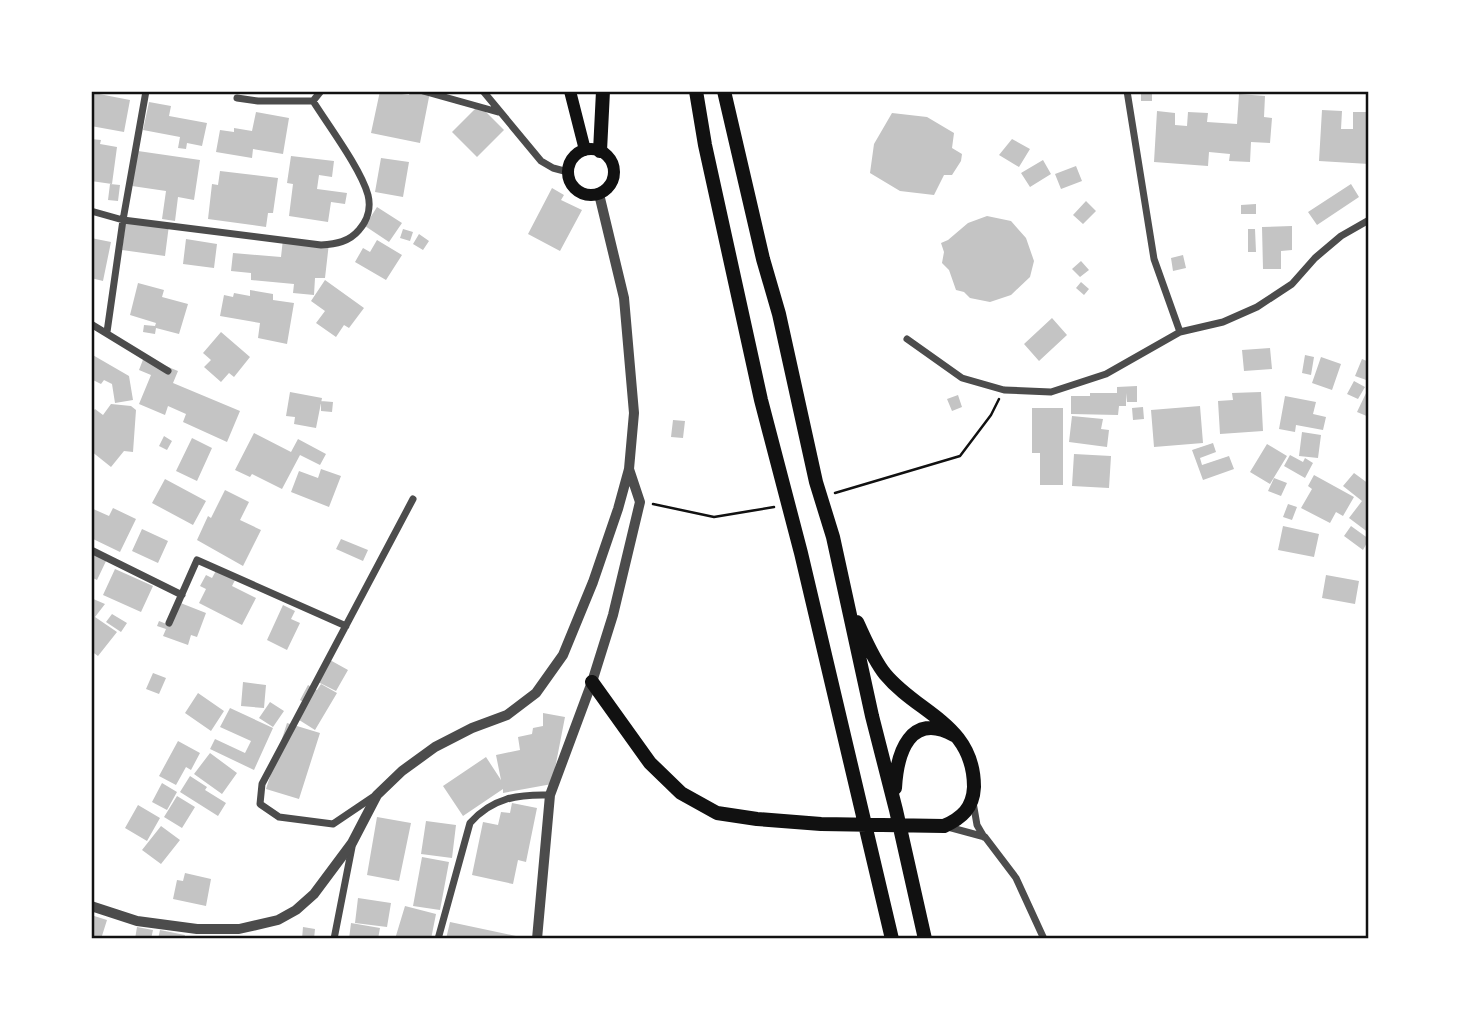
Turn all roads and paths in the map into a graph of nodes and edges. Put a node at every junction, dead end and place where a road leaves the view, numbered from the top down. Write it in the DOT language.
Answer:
graph roads {
  1 [pos="146,91"];
  2 [pos="321,91"];
  3 [pos="423,91"];
  4 [pos="482,91"];
  5 [pos="570,91"];
  6 [pos="604,91"];
  7 [pos="696,91"];
  8 [pos="724,91"];
  9 [pos="1127,91"];
  10 [pos="237,98"];
  11 [pos="313,101"];
  12 [pos="499,112"];
  13 [pos="585,150"];
  14 [pos="600,151"];
  15 [pos="568,172"];
  16 [pos="599,194"];
  17 [pos="91,211"];
  18 [pos="123,219"];
  19 [pos="1369,220"];
  20 [pos="91,324"];
  21 [pos="107,332"];
  22 [pos="1180,332"];
  23 [pos="907,339"];
  24 [pos="169,371"];
  25 [pos="1004,390"];
  26 [pos="629,469"];
  27 [pos="837,492"];
  28 [pos="413,499"];
  29 [pos="640,502"];
  30 [pos="757,510"];
  31 [pos="91,550"];
  32 [pos="182,594"];
  33 [pos="844,597"];
  34 [pos="169,623"];
  35 [pos="346,626"];
  36 [pos="592,681"];
  37 [pos="962,743"];
  38 [pos="377,795"];
  39 [pos="550,795"];
  40 [pos="973,799"];
  41 [pos="897,810"];
  42 [pos="944,825"];
  43 [pos="985,837"];
  44 [pos="352,843"];
  45 [pos="91,906"];
  46 [pos="237,934"];
  47 [pos="334,939"];
  48 [pos="438,939"];
  49 [pos="537,939"];
  50 [pos="892,939"];
  51 [pos="925,939"];
  52 [pos="1044,939"];
  1 -- 18 [label="street"];
  2 -- 11 [label="street"];
  3 -- 12 [label="street"];
  4 -- 12 [label="street"];
  5 -- 13 [label="main road"];
  6 -- 14 [label="highway"];
  7 -- 50 [label="highway"];
  8 -- 33 [label="highway"];
  9 -- 22 [label="street"];
  10 -- 11 [label="street"];
  11 -- 18 [label="street"];
  12 -- 15 [label="street"];
  13 -- 14 [label="main road"];
  13 -- 15 [label="main road"];
  14 -- 16 [label="main road"];
  15 -- 16 [label="main road"];
  16 -- 26 [label="street"];
  17 -- 18 [label="street"];
  18 -- 21 [label="street"];
  19 -- 22 [label="street"];
  20 -- 21 [label="street"];
  21 -- 24 [label="street"];
  22 -- 25 [label="street"];
  23 -- 25 [label="street"];
  25 -- 27 [label="path"];
  26 -- 29 [label="street"];
  26 -- 38 [label="street"];
  28 -- 35 [label="street"];
  29 -- 30 [label="path"];
  29 -- 36 [label="street"];
  31 -- 32 [label="street"];
  32 -- 34 [label="street"];
  32 -- 35 [label="street"];
  33 -- 37 [label="highway"];
  33 -- 41 [label="highway"];
  35 -- 38 [label="street"];
  36 -- 39 [label="street"];
  36 -- 42 [label="highway"];
  37 -- 40 [label="highway"];
  37 -- 41 [label="highway"];
  38 -- 44 [label="street"];
  39 -- 48 [label="street"];
  39 -- 49 [label="street"];
  40 -- 42 [label="highway"];
  40 -- 43 [label="street"];
  41 -- 51 [label="highway"];
  42 -- 43 [label="street"];
  43 -- 52 [label="street"];
  44 -- 46 [label="street"];
  44 -- 47 [label="street"];
  45 -- 46 [label="street"];
}
